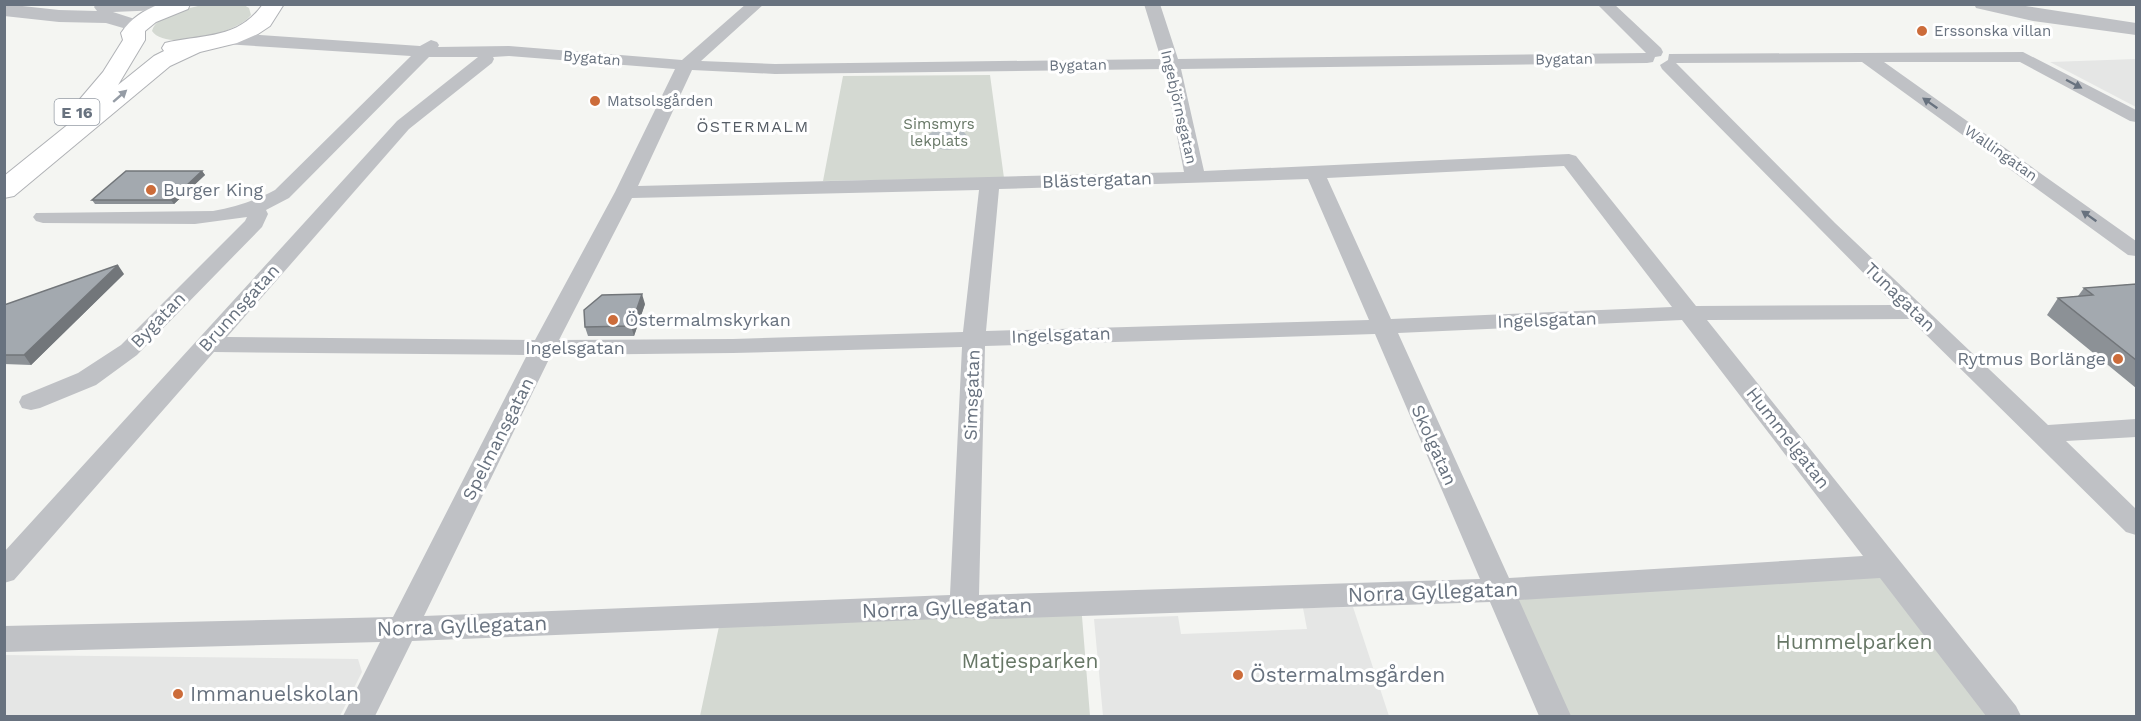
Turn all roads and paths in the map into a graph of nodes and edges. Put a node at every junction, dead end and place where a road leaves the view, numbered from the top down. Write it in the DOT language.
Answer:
graph roads {
  1 [pos="60,4"];
  2 [pos="161,4"];
  3 [pos="180,4"];
  4 [pos="758,4"];
  5 [pos="1152,4"];
  6 [pos="1604,4"];
  7 [pos="1983,4"];
  8 [pos="2004,4"];
  9 [pos="269,9"];
  10 [pos="4,10"];
  11 [pos="2136,26"];
  12 [pos="135,33"];
  13 [pos="224,39"];
  14 [pos="196,45"];
  15 [pos="430,46"];
  16 [pos="1865,57"];
  17 [pos="486,58"];
  18 [pos="1661,58"];
  19 [pos="1171,63"];
  20 [pos="686,65"];
  21 [pos="2136,117"];
  22 [pos="1569,160"];
  23 [pos="4,169"];
  24 [pos="1315,173"];
  25 [pos="1196,176"];
  26 [pos="989,185"];
  27 [pos="4,190"];
  28 [pos="625,192"];
  29 [pos="255,209"];
  30 [pos="43,217"];
  31 [pos="2136,250"];
  32 [pos="1916,312"];
  33 [pos="1689,314"];
  34 [pos="1381,327"];
  35 [pos="974,337"];
  36 [pos="206,344"];
  37 [pos="543,348"];
  38 [pos="31,402"];
  39 [pos="2136,428"];
  40 [pos="2044,434"];
  41 [pos="2136,525"];
  42 [pos="1890,567"];
  43 [pos="4,572"];
  44 [pos="1500,590"];
  45 [pos="964,606"];
  46 [pos="402,629"];
  47 [pos="4,639"];
  48 [pos="359,717"];
  49 [pos="1555,717"];
  50 [pos="2005,717"];
  1 -- 2 [label="street"];
  3 -- 12 [label="highway, E 16"];
  4 -- 20 [label="street"];
  5 -- 19 [label="street, Ingebjörnsgatan"];
  6 -- 18 [label="street, Tunagatan"];
  7 -- 11 [label="street"];
  8 -- 11 [label="street"];
  9 -- 13 [label="highway, E 16"];
  9 -- 15 [label="street, Bygatan"];
  10 -- 12 [label="street"];
  12 -- 14 [label="highway"];
  12 -- 23 [label="highway, E 16"];
  13 -- 14 [label="highway, E 16"];
  13 -- 15 [label="street, Bygatan"];
  27 -- 14 [label="highway, E 16, one-way"];
  15 -- 20 [label="street, Bygatan"];
  15 -- 29 [label="street"];
  16 -- 18 [label="street, Bygatan"];
  16 -- 21 [label="street, Bygatan, one-way"];
  31 -- 16 [label="street, Wallingatan, one-way"];
  17 -- 36 [label="street, Brunnsgatan"];
  18 -- 19 [label="street, Bygatan"];
  18 -- 32 [label="street, Tunagatan"];
  19 -- 20 [label="street, Bygatan"];
  19 -- 25 [label="street, Ingebjörnsgatan"];
  20 -- 28 [label="street, Spelmansgatan"];
  22 -- 24 [label="street, Blästergatan"];
  22 -- 33 [label="street, Hummelgatan"];
  24 -- 25 [label="street, Blästergatan"];
  24 -- 34 [label="street, Skolgatan"];
  25 -- 26 [label="street, Blästergatan"];
  26 -- 28 [label="street, Blästergatan"];
  26 -- 35 [label="street, Simsgatan"];
  28 -- 37 [label="street, Spelmansgatan"];
  29 -- 30 [label="street"];
  29 -- 38 [label="street, Bygatan"];
  32 -- 33 [label="street, Ingelsgatan"];
  32 -- 40 [label="street, Tunagatan"];
  33 -- 34 [label="street, Ingelsgatan"];
  33 -- 42 [label="street, Hummelgatan"];
  34 -- 35 [label="street, Ingelsgatan"];
  34 -- 44 [label="street, Skolgatan"];
  35 -- 37 [label="street, Ingelsgatan"];
  35 -- 45 [label="street, Simsgatan"];
  36 -- 37 [label="street, Ingelsgatan"];
  36 -- 43 [label="street, Brunnsgatan"];
  37 -- 46 [label="street, Spelmansgatan"];
  39 -- 40 [label="street"];
  40 -- 41 [label="street, Tunagatan"];
  42 -- 44 [label="street, Norra Gyllegatan"];
  42 -- 50 [label="street, Hummelgatan"];
  44 -- 45 [label="street, Norra Gyllegatan"];
  44 -- 49 [label="street, Skolgatan"];
  45 -- 46 [label="street, Norra Gyllegatan"];
  46 -- 47 [label="street, Norra Gyllegatan"];
  46 -- 48 [label="street, Spelmansgatan"];
}
